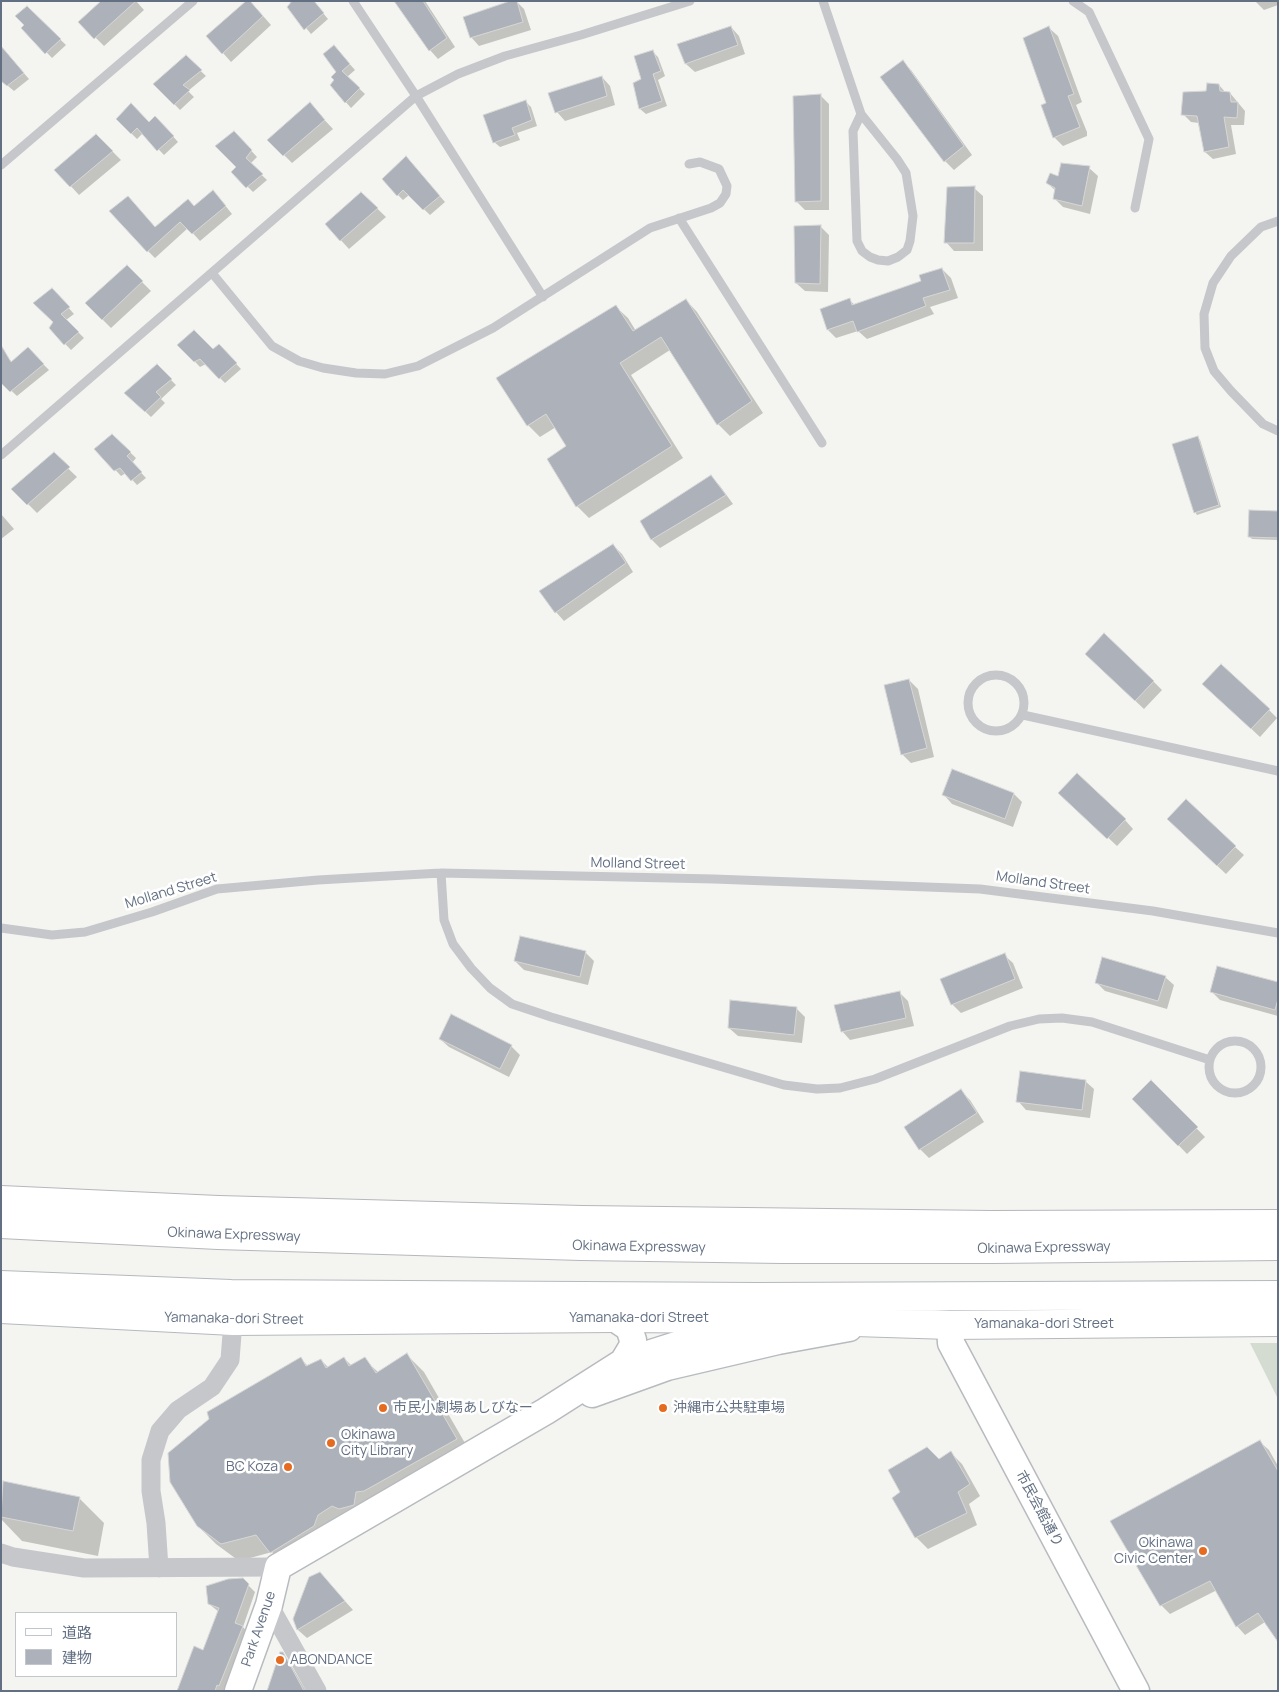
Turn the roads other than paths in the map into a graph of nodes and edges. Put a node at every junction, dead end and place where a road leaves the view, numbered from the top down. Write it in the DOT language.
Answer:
graph roads {
  1 [pos="193,1"];
  2 [pos="353,1"];
  3 [pos="690,1"];
  4 [pos="823,1"];
  5 [pos="1073,1"];
  6 [pos="667,5"];
  7 [pos="416,96"];
  8 [pos="861,114"];
  9 [pos="689,164"];
  10 [pos="1,165"];
  11 [pos="1135,208"];
  12 [pos="679,218"];
  13 [pos="1278,221"];
  14 [pos="212,274"];
  15 [pos="543,298"];
  16 [pos="1278,431"];
  17 [pos="822,443"];
  18 [pos="1,455"];
  19 [pos="1023,714"];
  20 [pos="1278,771"];
  21 [pos="442,874"];
  22 [pos="1,928"];
  23 [pos="1278,933"];
  24 [pos="1210,1060"];
  25 [pos="1,1200"];
  26 [pos="1,1224"];
  27 [pos="1278,1224"];
  28 [pos="1278,1246"];
  29 [pos="1,1285"];
  30 [pos="231,1294"];
  31 [pos="1278,1295"];
  32 [pos="813,1296"];
  33 [pos="681,1297"];
  34 [pos="1,1309"];
  35 [pos="614,1318"];
  36 [pos="233,1321"];
  37 [pos="1278,1322"];
  38 [pos="775,1323"];
  39 [pos="950,1325"];
  40 [pos="623,1362"];
  41 [pos="546,1411"];
  42 [pos="1,1553"];
  43 [pos="278,1567"];
  44 [pos="159,1568"];
  45 [pos="269,1605"];
  46 [pos="238,1691"];
  47 [pos="317,1691"];
  48 [pos="1136,1691"];
  1 -- 10 [label="lane"];
  2 -- 7 [label="lane"];
  3 -- 6 [label="lane"];
  4 -- 8 [label="lane"];
  5 -- 11 [label="lane"];
  6 -- 7 [label="lane"];
  7 -- 14 [label="lane"];
  7 -- 15 [label="lane"];
  8 -- 8 [label="lane"];
  9 -- 12 [label="lane"];
  12 -- 15 [label="lane"];
  12 -- 17 [label="lane"];
  13 -- 16 [label="lane"];
  14 -- 15 [label="lane"];
  14 -- 18 [label="lane"];
  19 -- 19 [label="lane"];
  19 -- 20 [label="lane"];
  21 -- 22 [label="lane, Molland Street"];
  21 -- 23 [label="lane, Molland Street"];
  21 -- 24 [label="lane"];
  24 -- 24 [label="lane"];
  25 -- 27 [label="main road, Okinawa Expressway"];
  26 -- 28 [label="main road, Okinawa Expressway"];
  29 -- 30 [label="main road, Yamanaka-dori Street"];
  30 -- 33 [label="main road, Yamanaka-dori Street"];
  30 -- 36 [label="street"];
  31 -- 32 [label="main road, Yamanaka-dori Street"];
  32 -- 33 [label="main road, Yamanaka-dori Street"];
  32 -- 38 [label="street"];
  33 -- 38 [label="street"];
  34 -- 36 [label="main road, Yamanaka-dori Street"];
  35 -- 36 [label="main road, Yamanaka-dori Street"];
  35 -- 38 [label="main road, Yamanaka-dori Street"];
  35 -- 40 [label="street"];
  36 -- 44 [label="street"];
  37 -- 39 [label="main road, Yamanaka-dori Street"];
  38 -- 39 [label="main road, Yamanaka-dori Street"];
  38 -- 40 [label="street"];
  38 -- 41 [label="street"];
  39 -- 48 [label="street, 市民会館通り"];
  40 -- 41 [label="street"];
  41 -- 43 [label="street"];
  42 -- 44 [label="street"];
  43 -- 44 [label="street"];
  43 -- 45 [label="street, Park Avenue"];
  45 -- 46 [label="street, Park Avenue"];
  45 -- 47 [label="street"];
}
